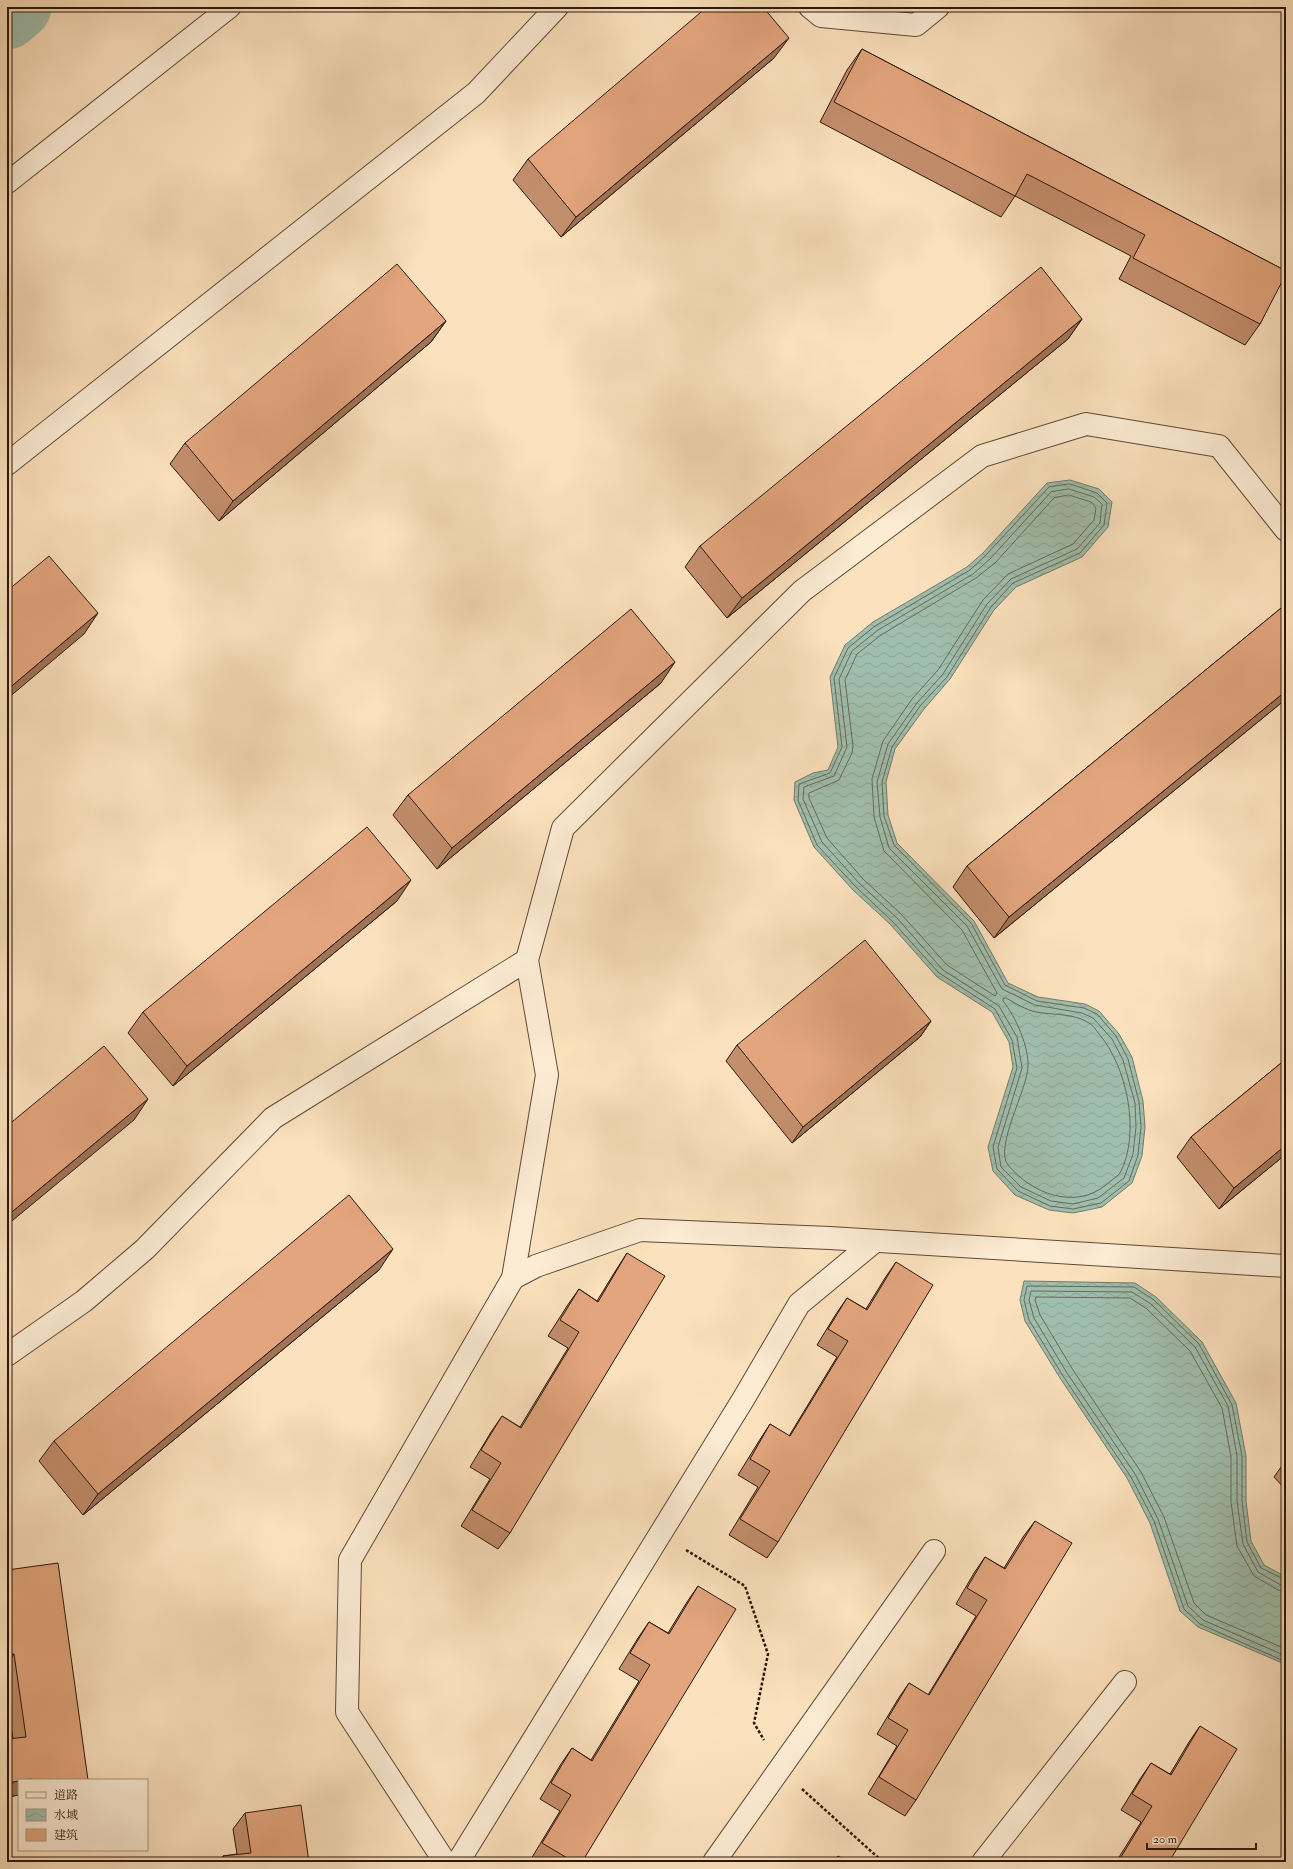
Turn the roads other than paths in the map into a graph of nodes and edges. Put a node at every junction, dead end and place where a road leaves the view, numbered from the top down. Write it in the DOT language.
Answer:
graph roads {
  1 [pos="230,7"];
  2 [pos="558,7"];
  3 [pos="810,7"];
  4 [pos="938,7"];
  5 [pos="7,183"];
  6 [pos="7,464"];
  7 [pos="1286,530"];
  8 [pos="527,960"];
  9 [pos="875,1241"];
  10 [pos="1286,1266"];
  11 [pos="512,1278"];
  12 [pos="7,1355"];
  13 [pos="934,1551"];
  14 [pos="1125,1682"];
  15 [pos="445,1862"];
  16 [pos="458,1862"];
  17 [pos="714,1862"];
  18 [pos="983,1862"];
  1 -- 5 [label="lane"];
  2 -- 6 [label="street"];
  3 -- 4 [label="street"];
  7 -- 8 [label="street"];
  8 -- 11 [label="street"];
  8 -- 12 [label="street"];
  9 -- 10 [label="street"];
  9 -- 11 [label="street"];
  9 -- 16 [label="street"];
  11 -- 15 [label="street"];
  13 -- 17 [label="street"];
  14 -- 18 [label="street"];
}
